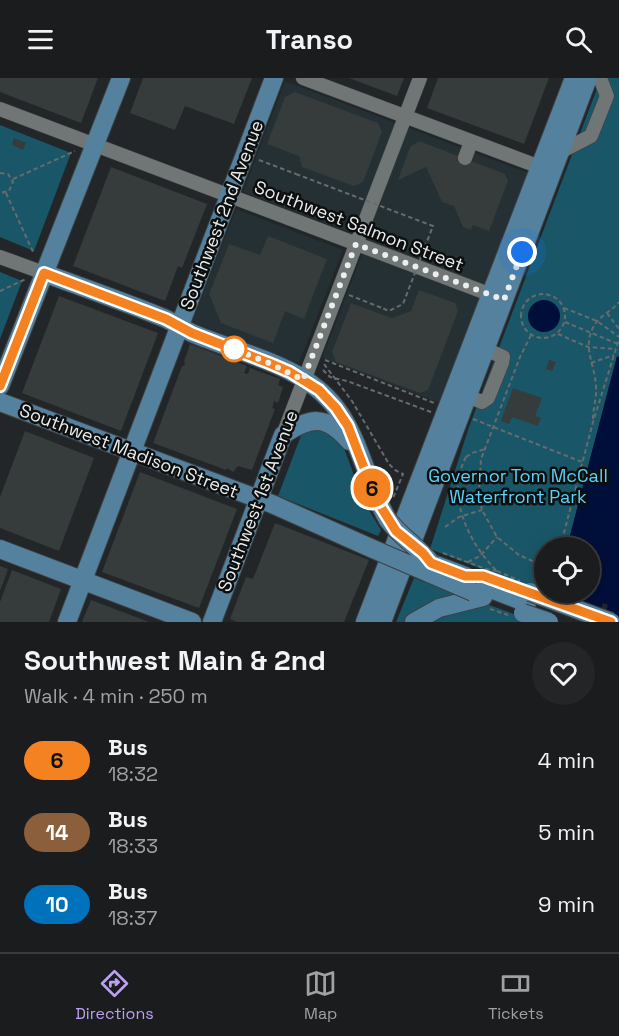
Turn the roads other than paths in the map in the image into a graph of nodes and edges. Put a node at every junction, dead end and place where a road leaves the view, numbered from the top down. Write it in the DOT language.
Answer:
graph roads {
  1 [pos="121,78"];
  2 [pos="274,78"];
  3 [pos="303,78"];
  4 [pos="420,78"];
  5 [pos="574,78"];
  6 [pos="588,78"];
  7 [pos="600,78"];
  8 [pos="0,109"];
  9 [pos="405,117"];
  10 [pos="471,142"];
  11 [pos="96,146"];
  12 [pos="560,152"];
  13 [pos="465,158"];
  14 [pos="546,170"];
  15 [pos="230,196"];
  16 [pos="356,244"];
  17 [pos="0,257"];
  18 [pos="44,273"];
  19 [pos="497,297"];
  20 [pos="180,327"];
  21 [pos="303,380"];
  22 [pos="0,386"];
  23 [pos="0,402"];
  24 [pos="283,435"];
  25 [pos="132,452"];
  26 [pos="360,454"];
  27 [pos="258,500"];
  28 [pos="374,547"];
  29 [pos="0,549"];
  30 [pos="436,558"];
  31 [pos="463,570"];
  32 [pos="83,581"];
  33 [pos="485,603"];
  34 [pos="67,622"];
  35 [pos="192,622"];
  36 [pos="212,622"];
  37 [pos="365,622"];
  38 [pos="382,622"];
  39 [pos="414,622"];
  40 [pos="549,622"];
  41 [pos="580,622"];
  42 [pos="611,622"];
  1 -- 11 [label="main road"];
  2 -- 15 [label="main road, Southwest 2nd Avenue"];
  3 -- 9 [label="street"];
  4 -- 9 [label="street, Southwest 1st Avenue"];
  5 -- 14 [label="main road"];
  6 -- 12 [label="main road"];
  7 -- 12 [label="street"];
  8 -- 11 [label="street, Southwest Salmon Street"];
  9 -- 10 [label="street"];
  9 -- 16 [label="street, Southwest 1st Avenue"];
  10 -- 13 [label="street"];
  10 -- 14 [label="street"];
  11 -- 15 [label="street, Southwest Salmon Street"];
  11 -- 18 [label="main road"];
  12 -- 14 [label="main road"];
  14 -- 19 [label="main road"];
  15 -- 16 [label="street, Southwest Salmon Street"];
  15 -- 20 [label="main road, Southwest 2nd Avenue"];
  16 -- 19 [label="street, Southwest Salmon Street"];
  16 -- 21 [label="street, Southwest 1st Avenue"];
  17 -- 18 [label="street"];
  18 -- 20 [label="main road"];
  18 -- 22 [label="main road"];
  19 -- 37 [label="main road"];
  19 -- 38 [label="main road"];
  20 -- 21 [label="main road"];
  20 -- 25 [label="main road, Southwest 2nd Avenue"];
  21 -- 24 [label="street, Southwest 1st Avenue"];
  21 -- 26 [label="main road"];
  23 -- 25 [label="main road, Southwest Madison Street"];
  24 -- 26 [label="main road"];
  24 -- 27 [label="main road, Southwest 1st Avenue"];
  25 -- 27 [label="main road, Southwest Madison Street"];
  25 -- 32 [label="main road, Southwest 2nd Avenue"];
  26 -- 30 [label="main road, bridge"];
  27 -- 28 [label="main road, Southwest Madison Street"];
  27 -- 36 [label="main road, Southwest 1st Avenue"];
  28 -- 30 [label="main road"];
  28 -- 33 [label="main road, bridge"];
  29 -- 32 [label="main road"];
  30 -- 31 [label="main road"];
  31 -- 41 [label="main road"];
  31 -- 42 [label="main road, bridge"];
  32 -- 34 [label="main road, Southwest 2nd Avenue"];
  32 -- 35 [label="main road"];
  33 -- 39 [label="main road"];
  33 -- 40 [label="main road, bridge"];
}
